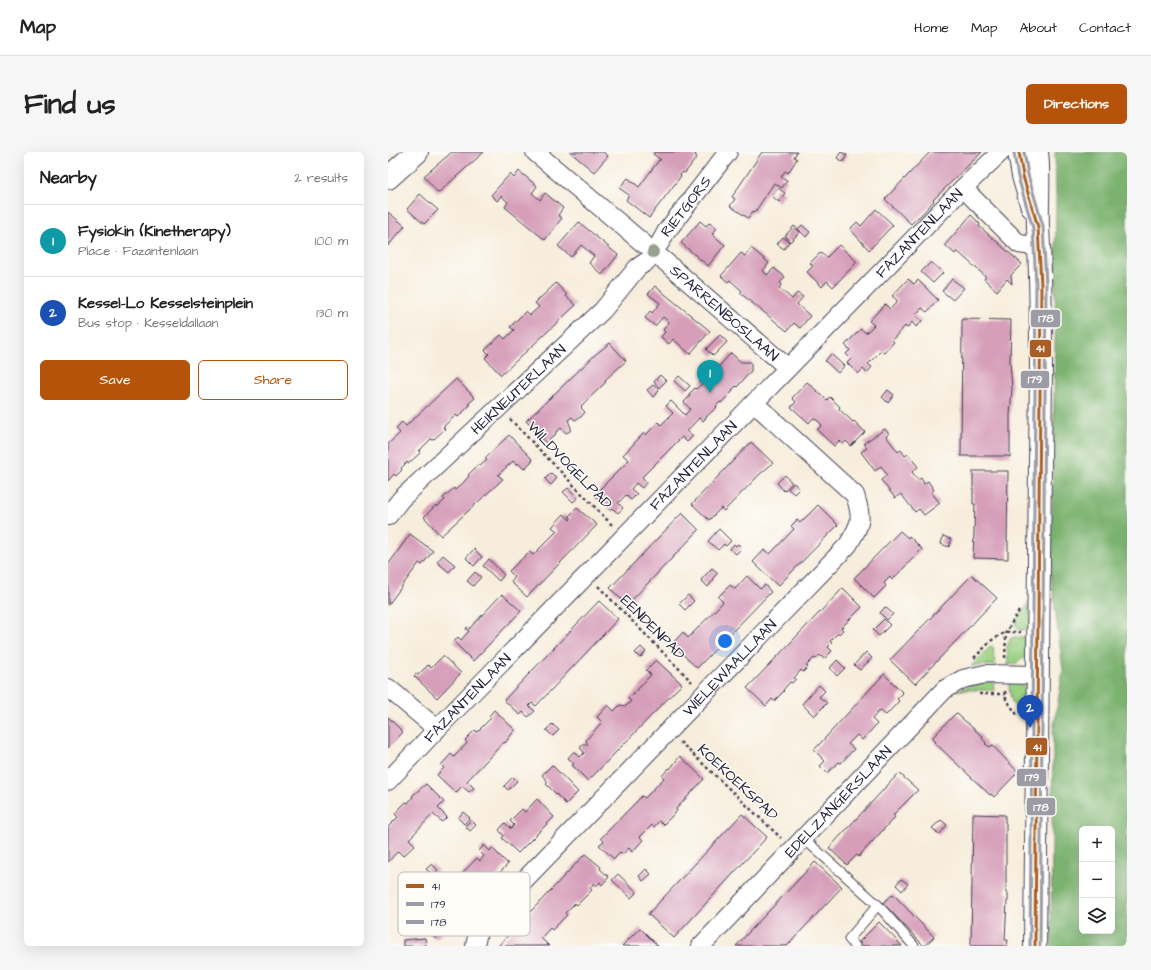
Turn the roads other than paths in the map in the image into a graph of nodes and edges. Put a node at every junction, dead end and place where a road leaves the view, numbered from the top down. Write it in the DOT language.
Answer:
graph roads {
  1 [pos="417,152"];
  2 [pos="535,152"];
  3 [pos="728,152"];
  4 [pos="1001,152"];
  5 [pos="1019,152"];
  6 [pos="1037,152"];
  7 [pos="388,178"];
  8 [pos="963,188"];
  9 [pos="1039,237"];
  10 [pos="653,252"];
  11 [pos="788,368"];
  12 [pos="754,403"];
  13 [pos="388,516"];
  14 [pos="1038,675"];
  15 [pos="388,688"];
  16 [pos="437,729"];
  17 [pos="388,781"];
  18 [pos="798,843"];
  19 [pos="530,874"];
  20 [pos="878,905"];
  21 [pos="477,936"];
  22 [pos="474,946"];
  23 [pos="701,946"];
  24 [pos="855,946"];
  25 [pos="914,946"];
  26 [pos="1035,946"];
  1 -- 7 [label="street"];
  2 -- 10 [label="street, SPARRENBOSLAAN"];
  3 -- 10 [label="street, RIETGORS"];
  4 -- 8 [label="street, FAZANTENLAAN"];
  5 -- 9 [label="street"];
  6 -- 9 [label="street"];
  8 -- 9 [label="street"];
  8 -- 11 [label="street, FAZANTENLAAN"];
  9 -- 14 [label="street"];
  10 -- 11 [label="street, SPARRENBOSLAAN"];
  10 -- 13 [label="street, HEIKNEUTERLAAN"];
  11 -- 12 [label="street, FAZANTENLAAN"];
  12 -- 16 [label="street, FAZANTENLAAN"];
  12 -- 19 [label="street, WIELEWAALLAAN"];
  14 -- 18 [label="street, EDELZANGERSLAAN"];
  14 -- 26 [label="street"];
  15 -- 16 [label="street"];
  16 -- 17 [label="street, FAZANTENLAAN"];
  18 -- 20 [label="lane"];
  18 -- 23 [label="street, EDELZANGERSLAAN"];
  20 -- 24 [label="lane"];
  20 -- 25 [label="lane"];
  21 -- 22 [label="street, WIELEWAALLAAN"];
}
